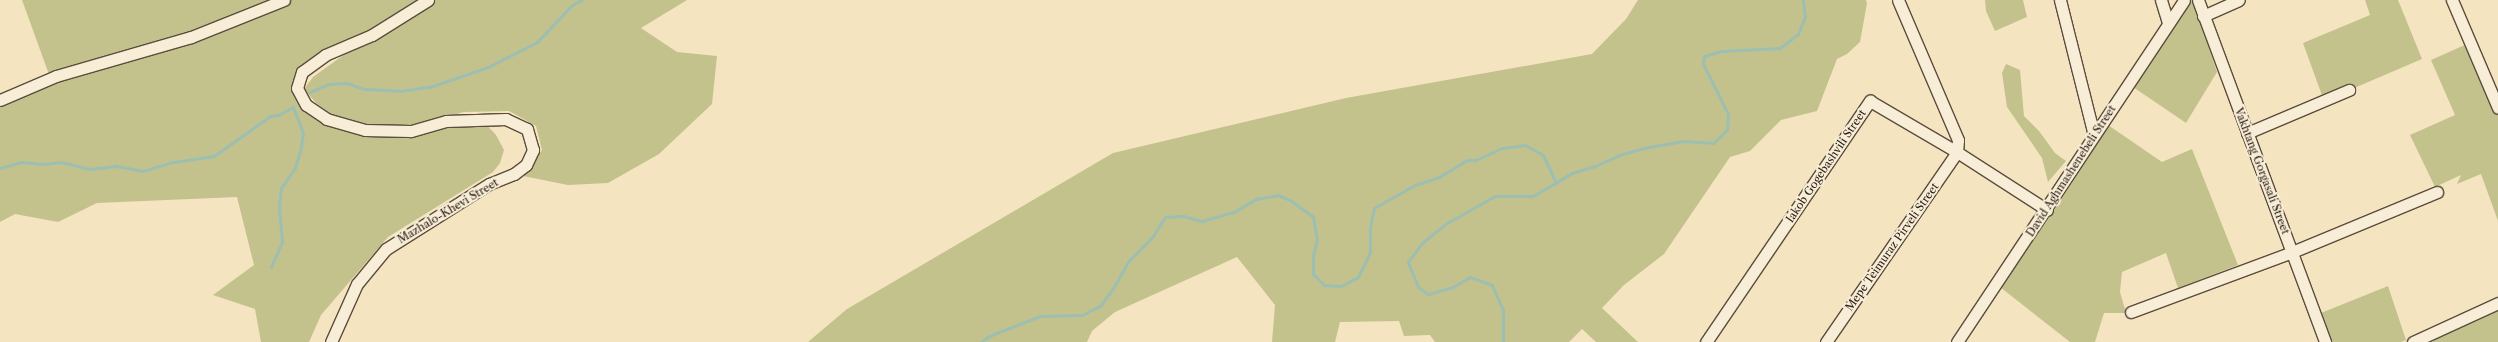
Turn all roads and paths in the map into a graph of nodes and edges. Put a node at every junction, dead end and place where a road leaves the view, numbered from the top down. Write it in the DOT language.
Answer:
graph roads {
  1 [pos="284,0"];
  2 [pos="428,0"];
  3 [pos="1898,0"];
  4 [pos="2060,0"];
  5 [pos="2161,0"];
  6 [pos="2184,0"];
  7 [pos="2198,0"];
  8 [pos="2239,0"];
  9 [pos="2452,0"];
  10 [pos="2203,16"];
  11 [pos="2168,23"];
  12 [pos="2349,90"];
  13 [pos="0,100"];
  14 [pos="2498,108"];
  15 [pos="2247,133"];
  16 [pos="2094,135"];
  17 [pos="1957,152"];
  18 [pos="2437,192"];
  19 [pos="2047,210"];
  20 [pos="2292,252"];
  21 [pos="2498,304"];
  22 [pos="2131,312"];
  23 [pos="331,342"];
  24 [pos="1706,342"];
  25 [pos="1826,342"];
  26 [pos="1957,342"];
  27 [pos="2325,342"];
  28 [pos="2412,342"];
  1 -- 13 [label="street"];
  2 -- 23 [label="street, Mazhalo-Khevi Street"];
  3 -- 17 [label="street"];
  4 -- 16 [label="street"];
  5 -- 11 [label="street"];
  6 -- 11 [label="street, David Aghmashenebeli Street"];
  7 -- 10 [label="street, Vakhtang Gorgasali Street"];
  8 -- 10 [label="street"];
  9 -- 14 [label="street"];
  10 -- 15 [label="street, Vakhtang Gorgasali Street"];
  11 -- 16 [label="street, David Aghmashenebeli Street"];
  12 -- 15 [label="street"];
  15 -- 20 [label="street, Vakhtang Gorgasali Street"];
  16 -- 19 [label="street, David Aghmashenebeli Street"];
  17 -- 19 [label="street, Iakob Gogebashvili Street"];
  17 -- 24 [label="street, Iakob Gogebashvili Street"];
  17 -- 25 [label="street, Mepe Teimuraz Pirveli Street"];
  18 -- 20 [label="street"];
  19 -- 26 [label="street, David Aghmashenebeli Street"];
  20 -- 22 [label="street"];
  20 -- 27 [label="street, Vakhtang Gorgasali Street"];
  21 -- 28 [label="street"];
}
